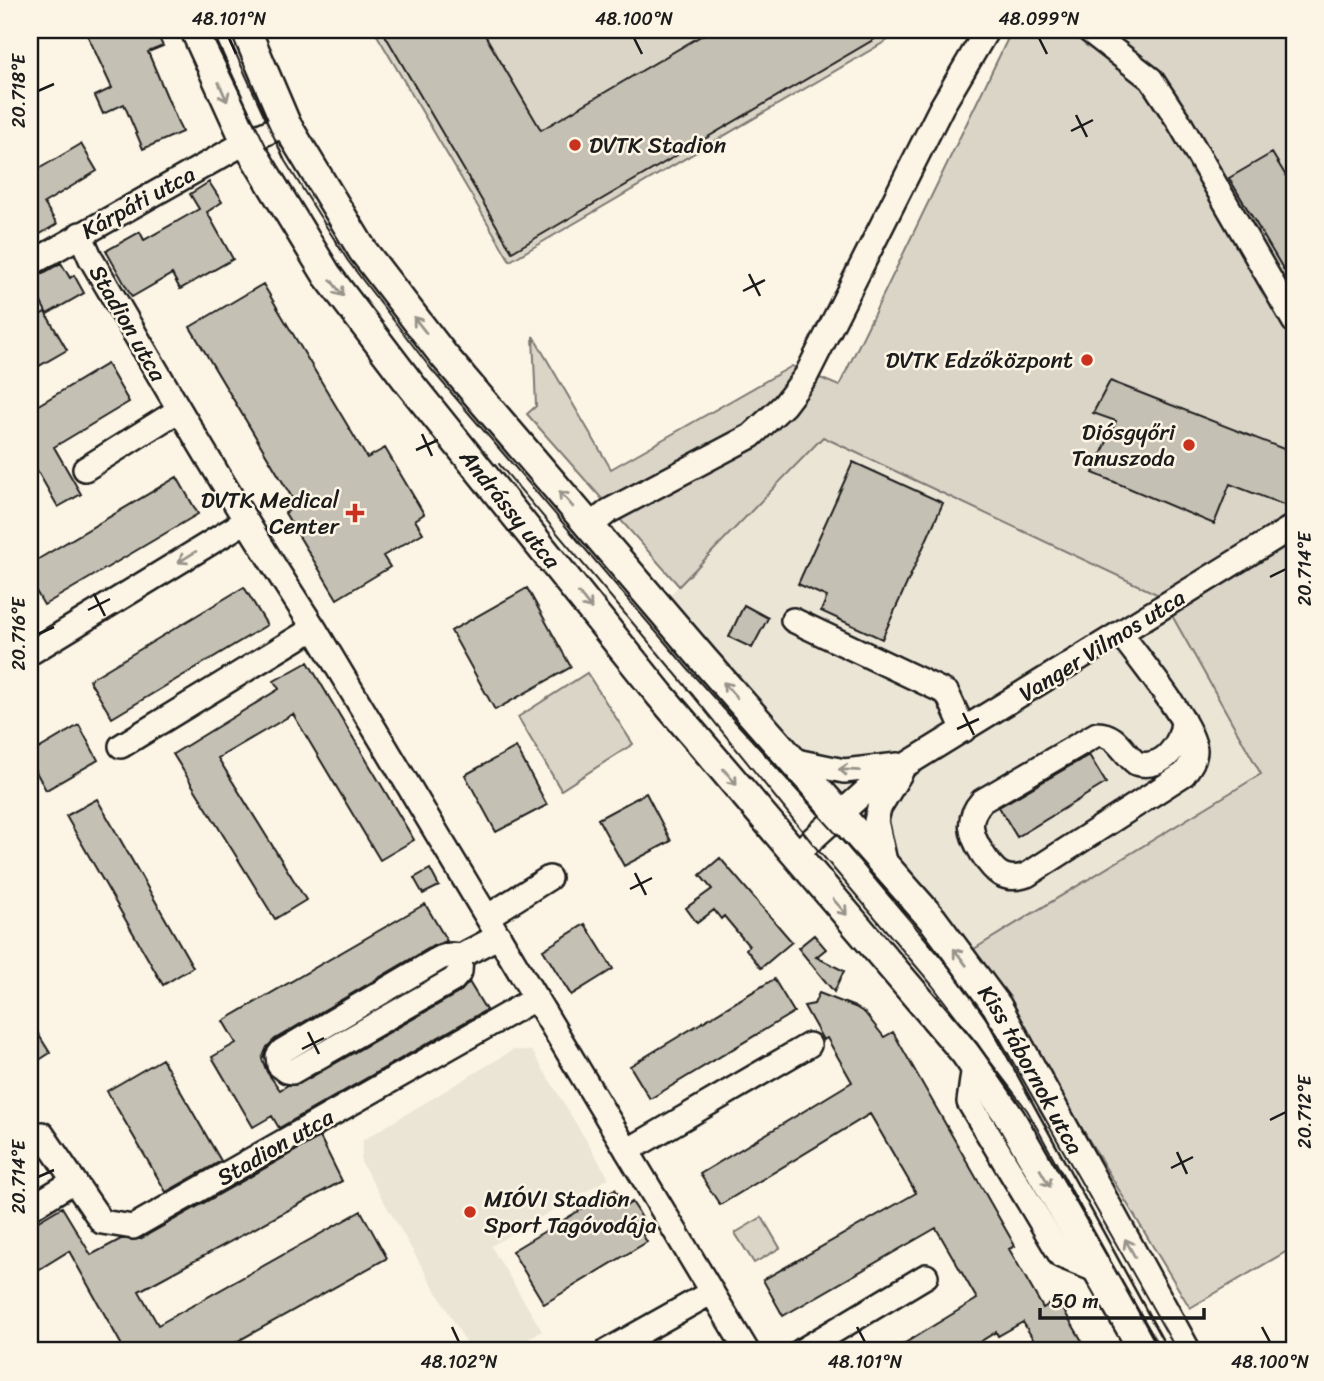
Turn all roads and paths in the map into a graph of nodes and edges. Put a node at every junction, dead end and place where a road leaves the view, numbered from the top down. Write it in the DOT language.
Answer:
graph roads {
  1 [pos="195,30"];
  2 [pos="246,30"];
  3 [pos="987,30"];
  4 [pos="1088,30"];
  5 [pos="286,124"];
  6 [pos="246,142"];
  7 [pos="80,234"];
  8 [pos="30,264"];
  9 [pos="1294,321"];
  10 [pos="179,410"];
  11 [pos="85,469"];
  12 [pos="246,521"];
  13 [pos="590,526"];
  14 [pos="1294,526"];
  15 [pos="793,620"];
  16 [pos="314,628"];
  17 [pos="1121,634"];
  18 [pos="30,653"];
  19 [pos="1182,720"];
  20 [pos="964,730"];
  21 [pos="121,746"];
  22 [pos="791,760"];
  23 [pos="908,763"];
  24 [pos="840,814"];
  25 [pos="795,855"];
  26 [pos="886,866"];
  27 [pos="549,878"];
  28 [pos="493,927"];
  29 [pos="461,956"];
  30 [pos="536,998"];
  31 [pos="808,1045"];
  32 [pos="42,1134"];
  33 [pos="628,1151"];
  34 [pos="74,1181"];
  35 [pos="30,1208"];
  36 [pos="926,1276"];
  37 [pos="712,1292"];
  38 [pos="607,1351"];
  39 [pos="747,1351"];
  40 [pos="801,1351"];
  41 [pos="1144,1351"];
  42 [pos="1186,1351"];
  1 -- 6 [label="main road, Andrássy utca, one-way"];
  2 -- 5 [label="main road, Andrássy utca"];
  3 -- 13 [label="street"];
  4 -- 9 [label="street"];
  5 -- 6 [label="street, Kárpáti utca"];
  13 -- 5 [label="main road, Andrássy utca, one-way"];
  6 -- 7 [label="street, Kárpáti utca"];
  6 -- 25 [label="main road, Andrássy utca, one-way"];
  7 -- 8 [label="street, Kárpáti utca"];
  7 -- 10 [label="street, Stadion utca"];
  10 -- 11 [label="street"];
  10 -- 12 [label="street, Stadion utca"];
  12 -- 16 [label="street, Stadion utca"];
  12 -- 18 [label="street, one-way"];
  22 -- 13 [label="main road, Andrássy utca, one-way"];
  14 -- 17 [label="street, Vanger Vilmos utca"];
  15 -- 20 [label="street"];
  16 -- 21 [label="street"];
  16 -- 28 [label="street, Stadion utca"];
  17 -- 19 [label="street"];
  17 -- 20 [label="street, Vanger Vilmos utca"];
  19 -- 19 [label="street"];
  20 -- 23 [label="street, Vanger Vilmos utca"];
  23 -- 22 [label="street, one-way"];
  22 -- 24 [label="main road, Andrássy utca"];
  23 -- 24 [label="street, Vanger Vilmos utca"];
  23 -- 26 [label="street"];
  24 -- 25 [label="street, Vanger Vilmos utca"];
  24 -- 26 [label="main road, Kiss tábornok utca"];
  25 -- 41 [label="main road, Kiss tábornok utca, one-way"];
  42 -- 26 [label="main road, Kiss tábornok utca, one-way"];
  27 -- 28 [label="street"];
  28 -- 29 [label="street"];
  28 -- 30 [label="street, Stadion utca"];
  29 -- 29 [label="street"];
  30 -- 33 [label="street, Stadion utca"];
  30 -- 34 [label="street, Stadion utca"];
  31 -- 33 [label="street"];
  32 -- 34 [label="street, Stadion utca"];
  33 -- 37 [label="street, Stadion utca"];
  34 -- 35 [label="street"];
  36 -- 40 [label="street"];
  37 -- 38 [label="street"];
  37 -- 39 [label="street, Stadion utca"];
}
